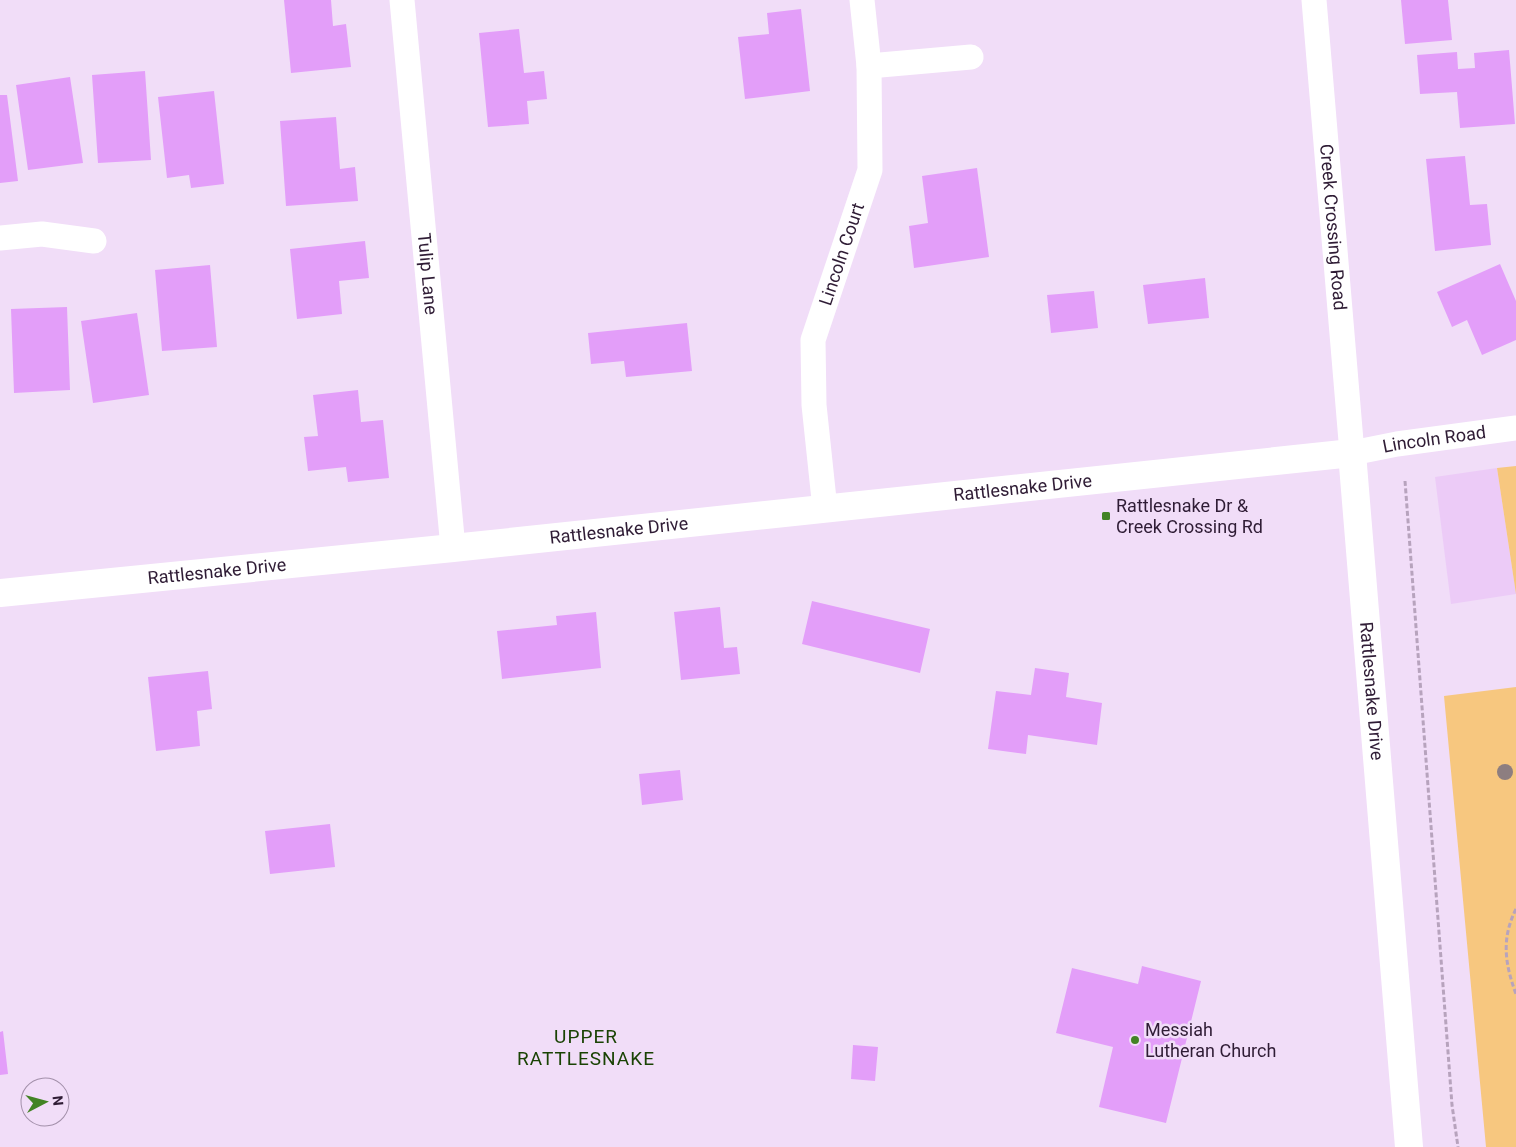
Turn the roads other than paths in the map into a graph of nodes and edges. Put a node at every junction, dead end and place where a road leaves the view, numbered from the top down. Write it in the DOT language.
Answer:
graph roads {
  1 [pos="402,0"];
  2 [pos="862,0"];
  3 [pos="1314,0"];
  4 [pos="971,57"];
  5 [pos="869,66"];
  6 [pos="0,238"];
  7 [pos="94,241"];
  8 [pos="1516,428"];
  9 [pos="1352,453"];
  10 [pos="825,509"];
  11 [pos="453,548"];
  12 [pos="0,593"];
  13 [pos="1409,1147"];
  1 -- 11 [label="street, Tulip Lane"];
  2 -- 5 [label="street, Lincoln Court"];
  3 -- 9 [label="street, Creek Crossing Road"];
  4 -- 5 [label="street"];
  5 -- 10 [label="street, Lincoln Court"];
  6 -- 7 [label="street"];
  8 -- 9 [label="street, Lincoln Road"];
  9 -- 10 [label="street, Rattlesnake Drive"];
  9 -- 13 [label="street, Rattlesnake Drive"];
  10 -- 11 [label="street, Rattlesnake Drive"];
  11 -- 12 [label="street, Rattlesnake Drive"];
}
